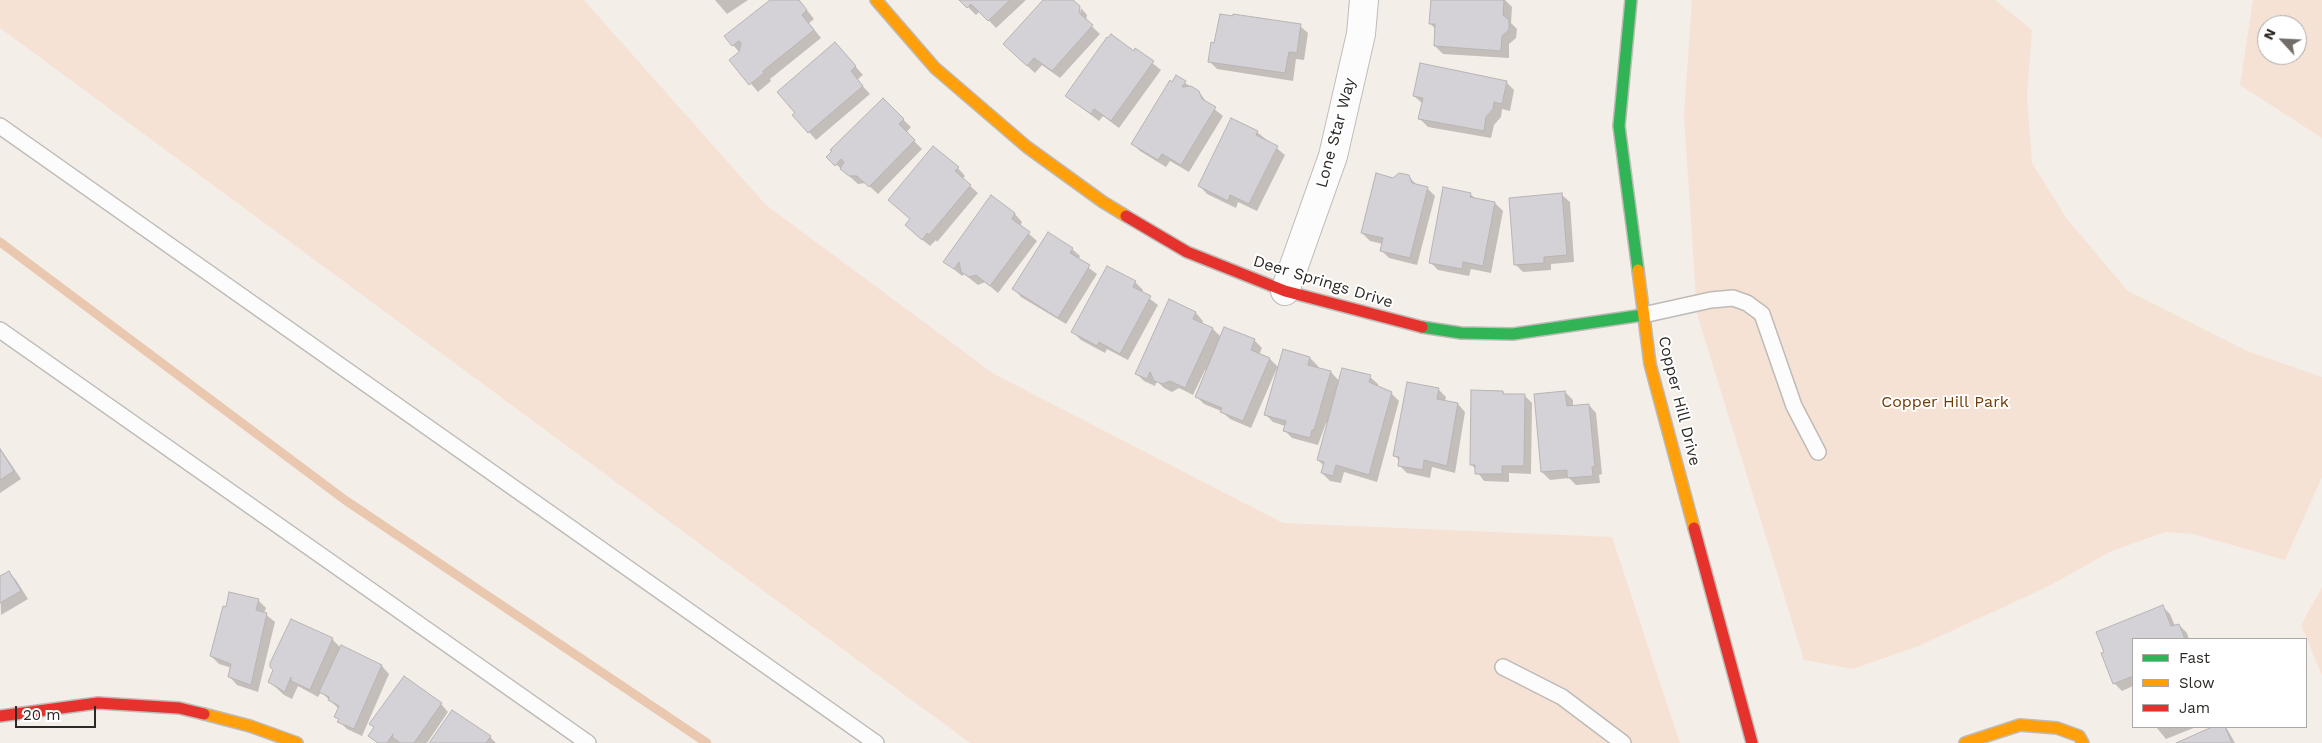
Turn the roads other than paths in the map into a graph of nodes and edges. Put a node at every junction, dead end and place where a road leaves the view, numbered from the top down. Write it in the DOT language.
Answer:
graph roads {
  1 [pos="876,0"];
  2 [pos="1364,0"];
  3 [pos="1630,0"];
  4 [pos="0,126"];
  5 [pos="1285,291"];
  6 [pos="1643,315"];
  7 [pos="0,330"];
  8 [pos="1818,452"];
  9 [pos="1503,667"];
  10 [pos="0,716"];
  11 [pos="297,743"];
  12 [pos="588,743"];
  13 [pos="876,743"];
  14 [pos="1623,743"];
  15 [pos="1752,743"];
  16 [pos="1965,743"];
  17 [pos="2083,743"];
  1 -- 5 [label="street, Deer Springs Drive"];
  2 -- 5 [label="street, Lone Star Way"];
  3 -- 6 [label="street, Copper Hill Drive"];
  4 -- 13 [label="lane"];
  5 -- 6 [label="street, Deer Springs Drive"];
  6 -- 8 [label="lane"];
  6 -- 15 [label="street, Copper Hill Drive"];
  7 -- 12 [label="lane"];
  9 -- 14 [label="lane"];
  10 -- 11 [label="street"];
  16 -- 17 [label="street"];
}
